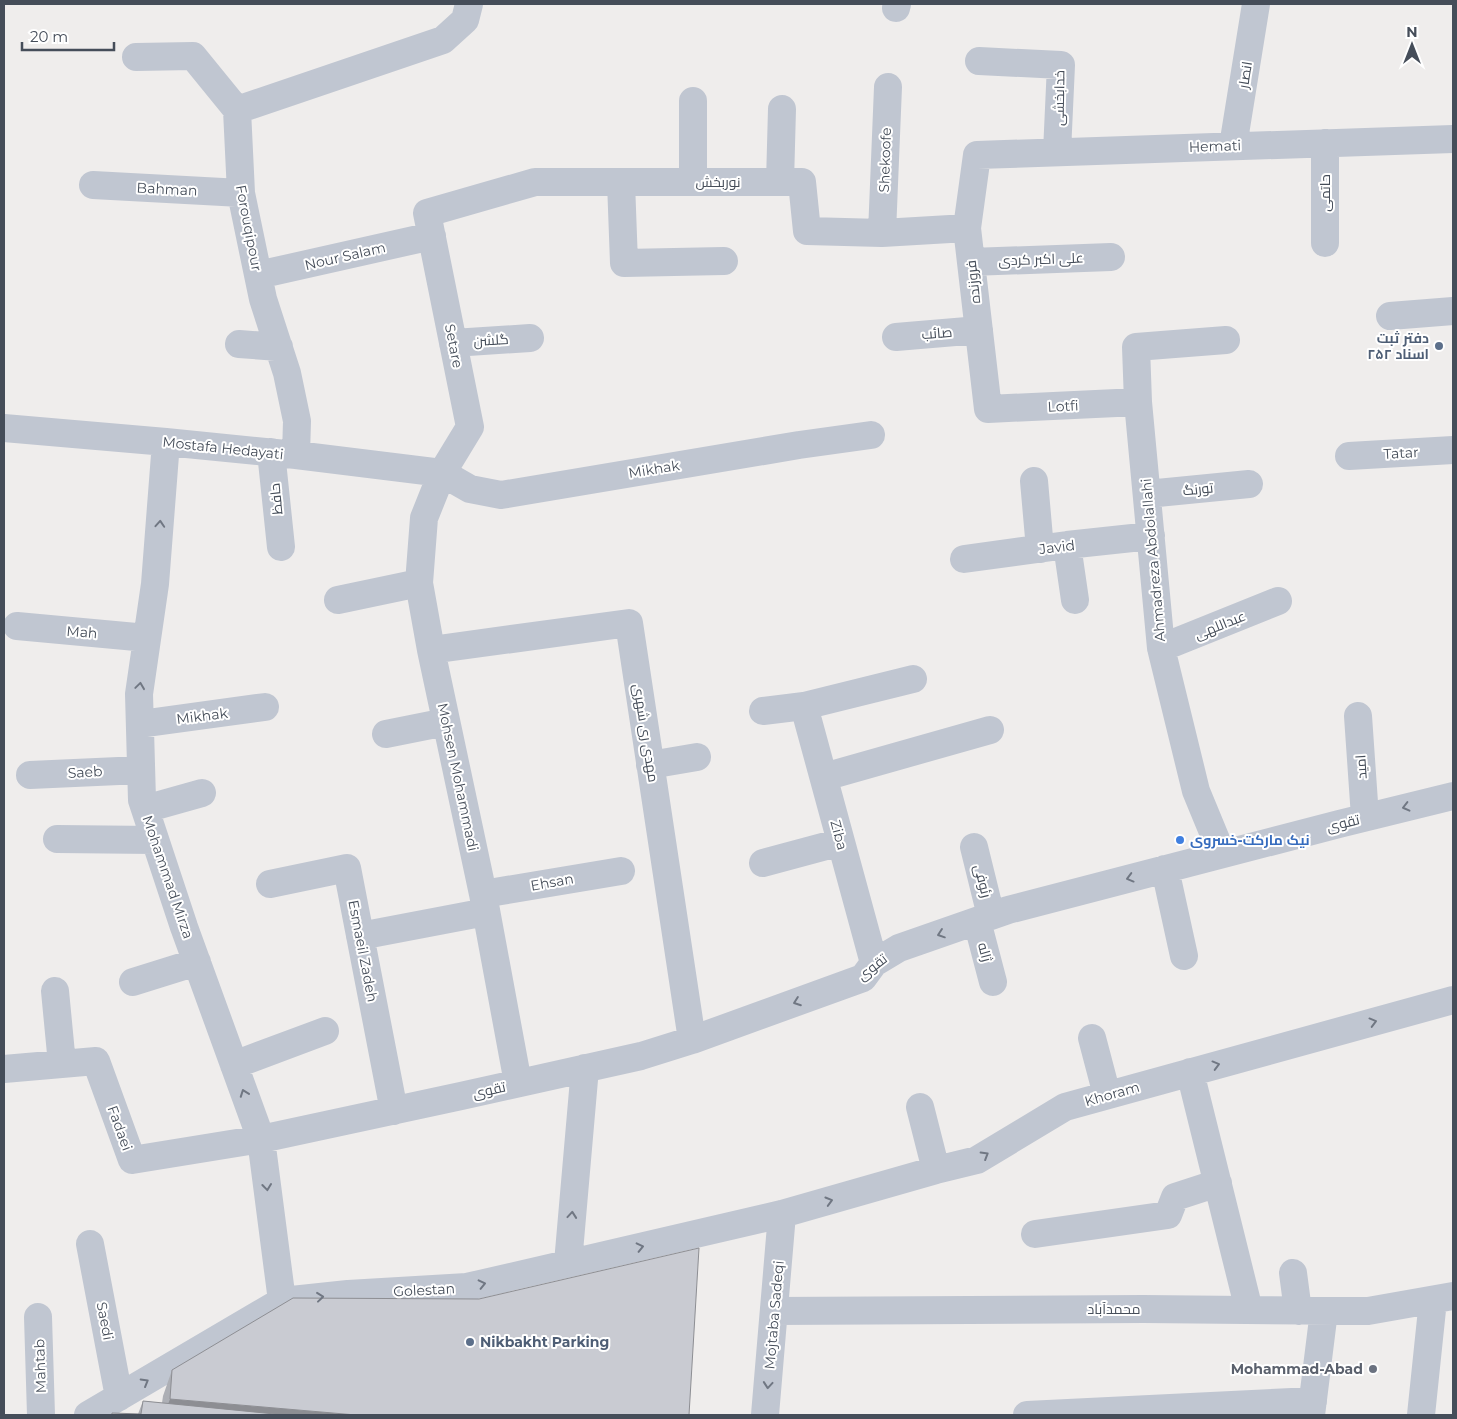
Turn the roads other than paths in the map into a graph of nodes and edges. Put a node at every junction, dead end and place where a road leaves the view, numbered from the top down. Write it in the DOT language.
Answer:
graph roads {
  1 [pos="469,4"];
  2 [pos="1256,4"];
  3 [pos="136,57"];
  4 [pos="980,60"];
  5 [pos="888,87"];
  6 [pos="693,101"];
  7 [pos="782,109"];
  8 [pos="237,110"];
  9 [pos="1453,139"];
  10 [pos="1325,144"];
  11 [pos="1233,146"];
  12 [pos="1057,152"];
  13 [pos="977,155"];
  14 [pos="621,182"];
  15 [pos="693,182"];
  16 [pos="780,182"];
  17 [pos="94,185"];
  18 [pos="241,193"];
  19 [pos="429,225"];
  20 [pos="967,228"];
  21 [pos="882,232"];
  22 [pos="1325,243"];
  23 [pos="1111,257"];
  24 [pos="724,261"];
  25 [pos="971,262"];
  26 [pos="258,276"];
  27 [pos="1453,311"];
  28 [pos="1390,316"];
  29 [pos="979,330"];
  30 [pos="896,337"];
  31 [pos="530,338"];
  32 [pos="1226,340"];
  33 [pos="453,342"];
  34 [pos="239,344"];
  35 [pos="279,347"];
  36 [pos="1138,402"];
  37 [pos="988,409"];
  38 [pos="4,428"];
  39 [pos="871,435"];
  40 [pos="166,442"];
  41 [pos="1453,450"];
  42 [pos="283,453"];
  43 [pos="1349,456"];
  44 [pos="442,473"];
  45 [pos="1034,481"];
  46 [pos="1249,484"];
  47 [pos="1147,494"];
  48 [pos="1150,536"];
  49 [pos="281,547"];
  50 [pos="1053,547"];
  51 [pos="964,559"];
  52 [pos="419,582"];
  53 [pos="338,600"];
  54 [pos="1075,600"];
  55 [pos="1278,602"];
  56 [pos="17,626"];
  57 [pos="147,638"];
  58 [pos="1161,648"];
  59 [pos="431,650"];
  60 [pos="913,679"];
  61 [pos="804,706"];
  62 [pos="264,707"];
  63 [pos="763,711"];
  64 [pos="1358,716"];
  65 [pos="446,722"];
  66 [pos="140,724"];
  67 [pos="990,730"];
  68 [pos="386,734"];
  69 [pos="697,756"];
  70 [pos="650,765"];
  71 [pos="141,770"];
  72 [pos="30,775"];
  73 [pos="824,777"];
  74 [pos="202,793"];
  75 [pos="1453,796"];
  76 [pos="144,809"];
  77 [pos="1365,817"];
  78 [pos="57,840"];
  79 [pos="155,840"];
  80 [pos="841,842"];
  81 [pos="974,847"];
  82 [pos="1222,854"];
  83 [pos="763,863"];
  84 [pos="1165,869"];
  85 [pos="621,871"];
  86 [pos="270,884"];
  87 [pos="484,903"];
  88 [pos="984,919"];
  89 [pos="360,936"];
  90 [pos="1184,956"];
  91 [pos="197,962"];
  92 [pos="874,963"];
  93 [pos="133,982"];
  94 [pos="993,982"];
  95 [pos="55,991"];
  96 [pos="1453,1000"];
  97 [pos="325,1031"];
  98 [pos="1092,1038"];
  99 [pos="692,1040"];
  100 [pos="62,1064"];
  101 [pos="234,1065"];
  102 [pos="585,1068"];
  103 [pos="4,1069"];
  104 [pos="1190,1072"];
  105 [pos="518,1083"];
  106 [pos="1107,1095"];
  107 [pos="920,1107"];
  108 [pos="394,1111"];
  109 [pos="261,1139"];
  110 [pos="936,1170"];
  111 [pos="1218,1183"];
  112 [pos="782,1214"];
  113 [pos="1035,1234"];
  114 [pos="90,1244"];
  115 [pos="568,1263"];
  116 [pos="1293,1273"];
  117 [pos="1443,1298"];
  118 [pos="282,1301"];
  119 [pos="1249,1310"];
  120 [pos="774,1311"];
  121 [pos="1311,1311"];
  122 [pos="38,1317"];
  123 [pos="119,1397"];
  124 [pos="1312,1408"];
  125 [pos="41,1415"];
  126 [pos="88,1415"];
  127 [pos="766,1415"];
  128 [pos="1028,1415"];
  129 [pos="1421,1415"];
  1 -- 8 [label="street"];
  2 -- 11 [label="street, انصار"];
  3 -- 8 [label="street"];
  4 -- 12 [label="street, خدابخشی"];
  5 -- 21 [label="street, Shekoofe"];
  6 -- 15 [label="street"];
  7 -- 16 [label="street"];
  8 -- 18 [label="street, Forouqipour"];
  9 -- 10 [label="street, Hemati"];
  10 -- 11 [label="street, Hemati"];
  10 -- 22 [label="street, حاتمی"];
  11 -- 12 [label="street, Hemati"];
  12 -- 13 [label="street, Hemati"];
  13 -- 20 [label="street, فروزنده"];
  14 -- 15 [label="street, نوربخش"];
  14 -- 19 [label="street, نوربخش"];
  14 -- 24 [label="street"];
  15 -- 16 [label="street, نوربخش"];
  16 -- 21 [label="street, نوربخش"];
  17 -- 18 [label="street, Bahman"];
  18 -- 26 [label="street, Forouqipour"];
  19 -- 26 [label="street, Nour Salam"];
  19 -- 33 [label="street, Setare"];
  20 -- 21 [label="street, نوربخش"];
  20 -- 25 [label="street, فروزنده"];
  23 -- 25 [label="street, علی اکبر کردی"];
  25 -- 29 [label="street, فروزنده"];
  26 -- 35 [label="street, Forouqipour"];
  27 -- 28 [label="street"];
  29 -- 30 [label="street, صائب"];
  29 -- 37 [label="street, فروزنده"];
  31 -- 33 [label="street, گلشن"];
  32 -- 36 [label="street, Ahmadreza Abdolallahi"];
  33 -- 44 [label="street, Setare"];
  34 -- 35 [label="street"];
  35 -- 42 [label="street, Forouqipour"];
  36 -- 37 [label="street, Lotfi"];
  36 -- 47 [label="street, Ahmadreza Abdolallahi"];
  38 -- 40 [label="street, Mostafa Hedayati"];
  39 -- 44 [label="street, Mikhak"];
  40 -- 42 [label="street, Mostafa Hedayati"];
  57 -- 40 [label="street, Mohammad Mirza, one-way"];
  41 -- 43 [label="street, Tatar"];
  42 -- 44 [label="street, Mostafa Hedayati"];
  42 -- 49 [label="street, حافظ"];
  44 -- 52 [label="street, Mohsen Mohammadi"];
  45 -- 50 [label="street"];
  46 -- 47 [label="street, تورنگ"];
  47 -- 48 [label="street, Ahmadreza Abdolallahi"];
  48 -- 50 [label="street, Javid"];
  48 -- 58 [label="street, Ahmadreza Abdolallahi"];
  50 -- 51 [label="street, Javid"];
  50 -- 54 [label="street"];
  52 -- 53 [label="street"];
  52 -- 59 [label="street, Mohsen Mohammadi"];
  55 -- 58 [label="street, عبداللهی"];
  56 -- 57 [label="street, Mah"];
  66 -- 57 [label="street, Mohammad Mirza, one-way"];
  58 -- 82 [label="street, Ahmadreza Abdolallahi"];
  59 -- 65 [label="street, Mohsen Mohammadi"];
  59 -- 70 [label="street, مهدی ری شهری"];
  60 -- 61 [label="street"];
  61 -- 63 [label="street"];
  61 -- 73 [label="street, Ziba"];
  62 -- 66 [label="street, Mikhak"];
  64 -- 77 [label="street, امید"];
  65 -- 68 [label="street"];
  65 -- 87 [label="street, Mohsen Mohammadi"];
  66 -- 71 [label="street, Mohammad Mirza"];
  67 -- 73 [label="street"];
  69 -- 70 [label="street"];
  70 -- 99 [label="street, مهدی ری شهری"];
  71 -- 72 [label="street, Saeb"];
  71 -- 76 [label="street, Mohammad Mirza"];
  73 -- 80 [label="street, Ziba"];
  74 -- 76 [label="street"];
  75 -- 77 [label="street, تقوی, one-way"];
  76 -- 79 [label="street, Mohammad Mirza"];
  77 -- 82 [label="street, تقوی"];
  78 -- 79 [label="street"];
  79 -- 91 [label="street, Mohammad Mirza"];
  80 -- 83 [label="street"];
  80 -- 92 [label="street, Ziba"];
  81 -- 88 [label="street, رئوفی"];
  82 -- 84 [label="street, تقوی"];
  84 -- 88 [label="street, تقوی, one-way"];
  84 -- 90 [label="street"];
  85 -- 87 [label="street, Ehsan"];
  86 -- 89 [label="street, Esmaeil Zadeh"];
  87 -- 89 [label="street, Ehsan"];
  87 -- 105 [label="street, Mohsen Mohammadi"];
  88 -- 92 [label="street, تقوی, one-way"];
  88 -- 94 [label="street, ژاله"];
  89 -- 108 [label="street, Esmaeil Zadeh"];
  91 -- 93 [label="street"];
  91 -- 101 [label="street, Mohammad Mirza"];
  92 -- 99 [label="street, تقوی, one-way"];
  95 -- 100 [label="street"];
  104 -- 96 [label="street, Khoram, one-way"];
  97 -- 101 [label="street"];
  98 -- 106 [label="street"];
  99 -- 102 [label="street, تقوی"];
  100 -- 103 [label="street, Fadaei"];
  100 -- 109 [label="street, Fadaei"];
  109 -- 101 [label="street, Mohammad Mirza, one-way"];
  102 -- 105 [label="street, تقوی"];
  115 -- 102 [label="street, one-way"];
  104 -- 106 [label="street, Khoram"];
  104 -- 111 [label="street"];
  105 -- 108 [label="street, تقوی"];
  110 -- 106 [label="street, Khoram, one-way"];
  107 -- 110 [label="street"];
  108 -- 109 [label="street, تقوی"];
  109 -- 118 [label="street, Mohammad Mirza, one-way"];
  112 -- 110 [label="street, Khoram, one-way"];
  111 -- 113 [label="street"];
  111 -- 119 [label="street"];
  115 -- 112 [label="street, Golestan, one-way"];
  112 -- 120 [label="street, Mojtaba Sadeqi"];
  114 -- 123 [label="street, Saedi"];
  118 -- 115 [label="street, Golestan, one-way"];
  116 -- 121 [label="street"];
  117 -- 121 [label="street, محمدآباد"];
  117 -- 129 [label="street"];
  123 -- 118 [label="street, Golestan, one-way"];
  119 -- 120 [label="street, محمدآباد"];
  119 -- 121 [label="street, محمدآباد"];
  120 -- 127 [label="street, Mojtaba Sadeqi, one-way"];
  121 -- 124 [label="street"];
  122 -- 125 [label="street, Mahtab"];
  123 -- 126 [label="street, Golestan"];
  124 -- 128 [label="street"];
}
